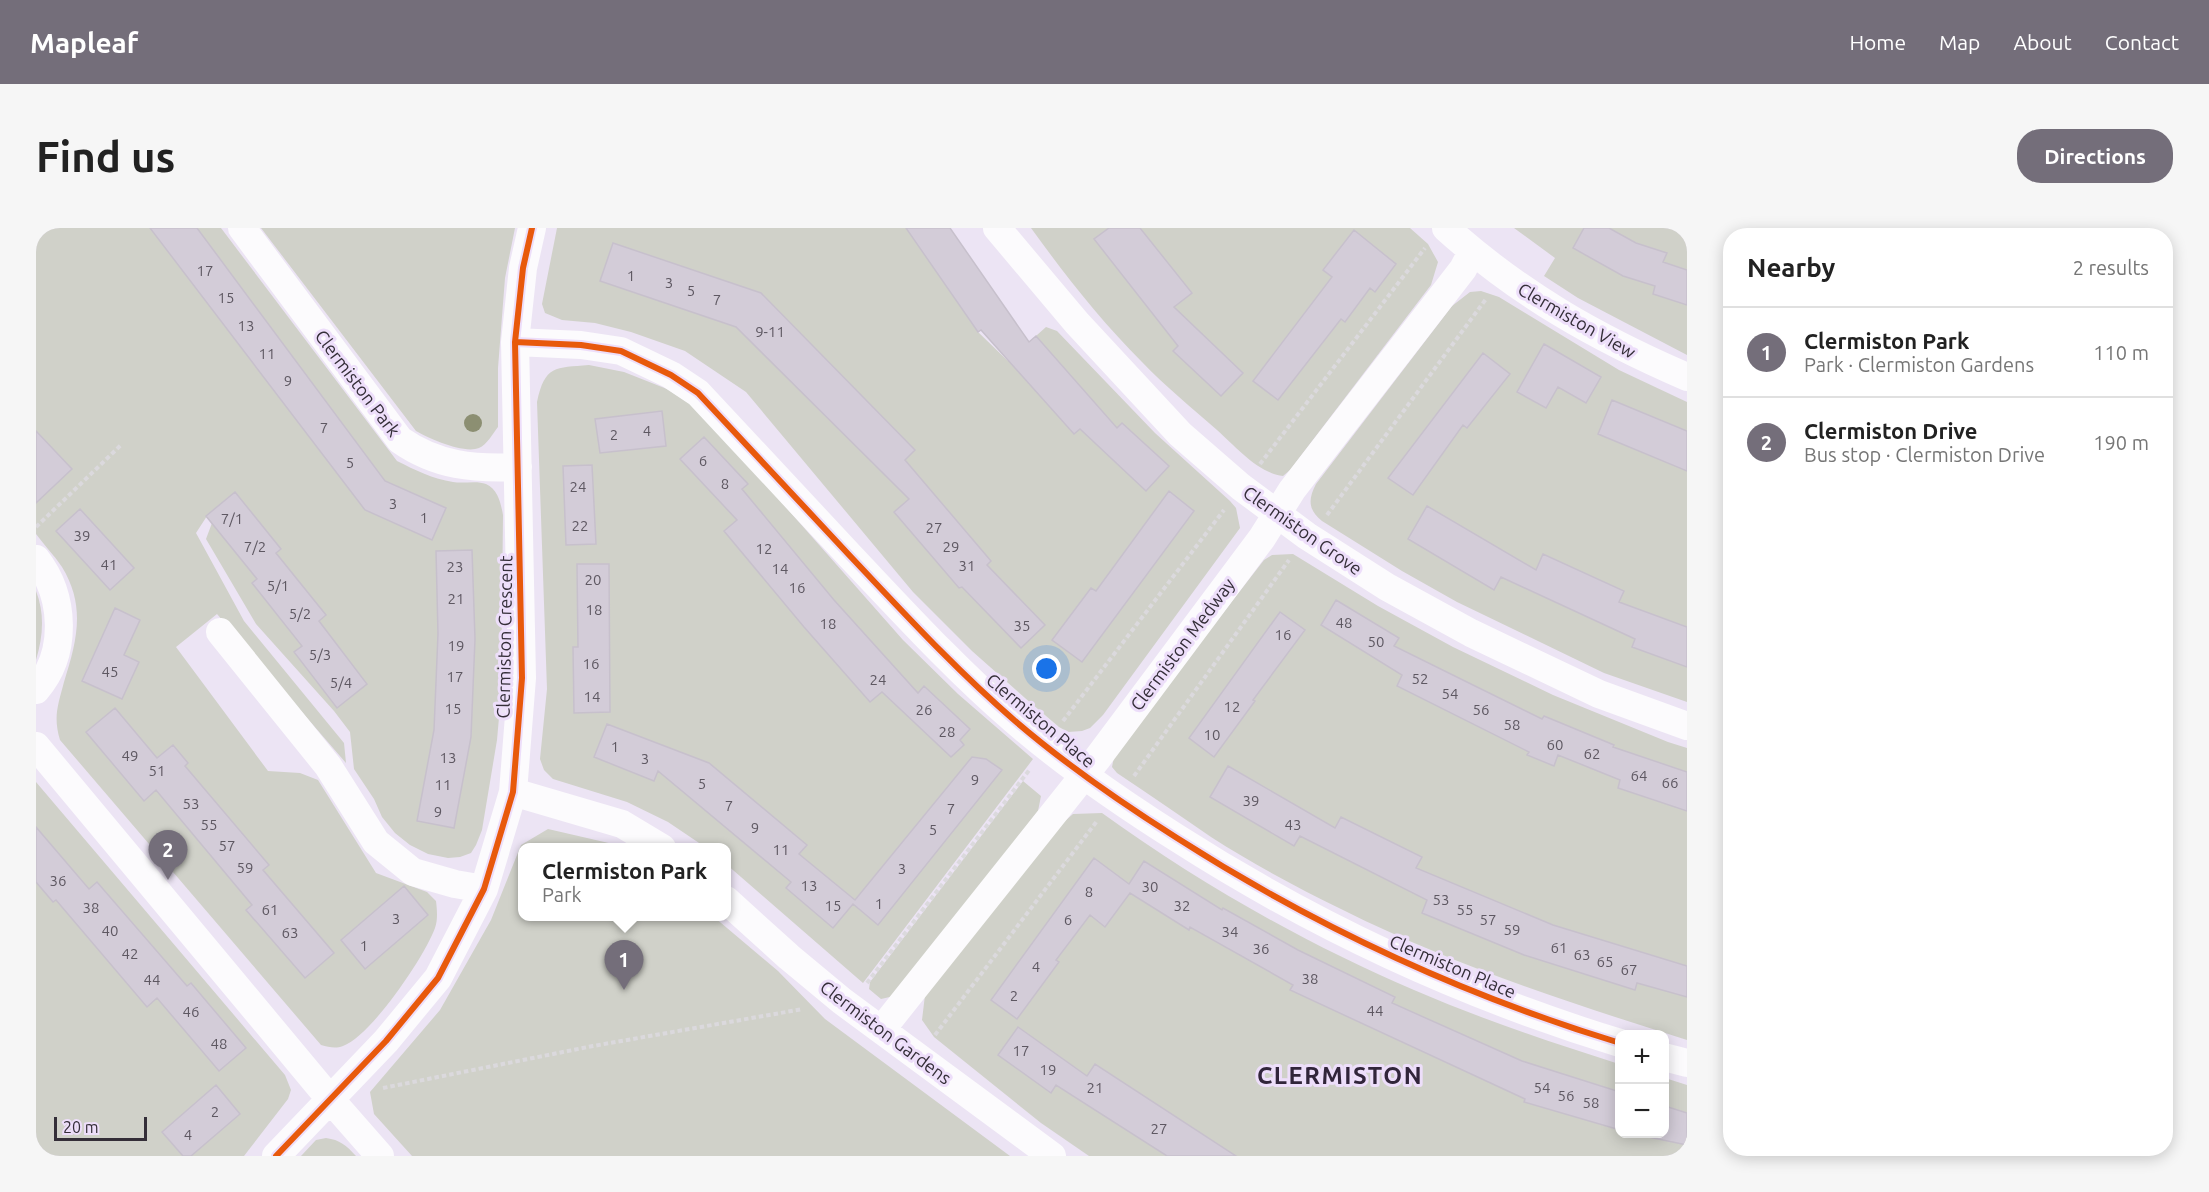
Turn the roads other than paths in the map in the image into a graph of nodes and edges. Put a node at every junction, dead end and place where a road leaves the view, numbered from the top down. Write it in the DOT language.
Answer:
graph roads {
  1 [pos="242,228"];
  2 [pos="532,228"];
  3 [pos="997,228"];
  4 [pos="1437,236"];
  5 [pos="1472,252"];
  6 [pos="515,342"];
  7 [pos="1687,377"];
  8 [pos="518,467"];
  9 [pos="1277,512"];
  10 [pos="36,559"];
  11 [pos="220,632"];
  12 [pos="36,690"];
  13 [pos="1687,726"];
  14 [pos="36,746"];
  15 [pos="1082,776"];
  16 [pos="513,792"];
  17 [pos="654,843"];
  18 [pos="484,889"];
  19 [pos="731,905"];
  20 [pos="882,1029"];
  21 [pos="1615,1042"];
  22 [pos="1669,1058"];
  23 [pos="1687,1064"];
  24 [pos="330,1099"];
  25 [pos="276,1156"];
  26 [pos="380,1156"];
  27 [pos="1052,1156"];
  1 -- 8 [label="street, Clermiston Park"];
  2 -- 6 [label="street, Clermiston Crescent"];
  3 -- 9 [label="street, Clermiston Grove"];
  4 -- 5 [label="street, Clermiston View"];
  5 -- 7 [label="street, Clermiston View"];
  5 -- 9 [label="street, Clermiston Medway"];
  6 -- 8 [label="street, Clermiston Crescent"];
  6 -- 15 [label="street, Clermiston Place"];
  8 -- 16 [label="street, Clermiston Crescent"];
  9 -- 13 [label="street, Clermiston Grove"];
  9 -- 15 [label="street, Clermiston Medway"];
  10 -- 12 [label="street"];
  11 -- 18 [label="street"];
  14 -- 24 [label="street"];
  15 -- 20 [label="street, Clermiston Medway"];
  15 -- 21 [label="street, Clermiston Place"];
  16 -- 17 [label="street"];
  16 -- 18 [label="street, Clermiston Crescent"];
  18 -- 24 [label="street, Clermiston Crescent"];
  19 -- 20 [label="street, Clermiston Gardens"];
  20 -- 27 [label="street, Clermiston Gardens"];
  22 -- 23 [label="street"];
  24 -- 25 [label="street, Clermiston Crescent"];
  24 -- 26 [label="street"];
}
